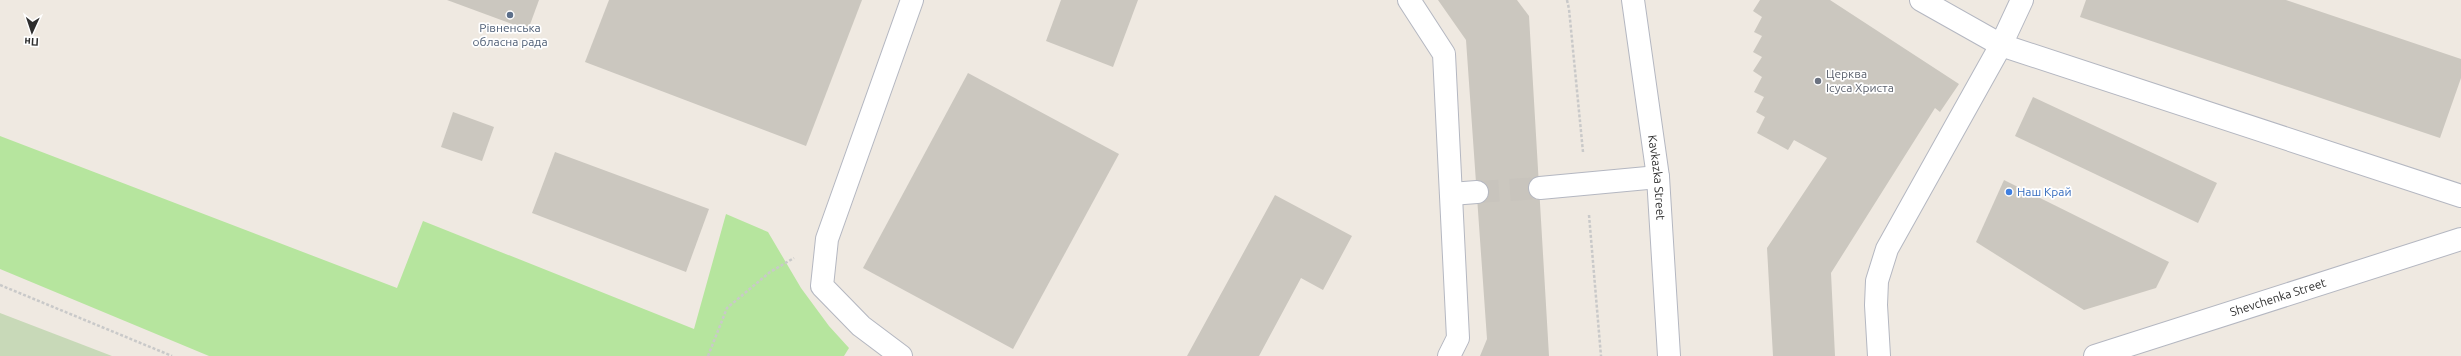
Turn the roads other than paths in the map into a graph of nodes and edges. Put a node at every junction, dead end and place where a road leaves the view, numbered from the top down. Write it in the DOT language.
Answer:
graph roads {
  1 [pos="912,0"];
  2 [pos="1409,0"];
  3 [pos="1633,0"];
  4 [pos="1921,0"];
  5 [pos="2022,0"];
  6 [pos="2001,45"];
  7 [pos="1658,177"];
  8 [pos="1540,188"];
  9 [pos="1477,192"];
  10 [pos="1451,194"];
  11 [pos="2461,196"];
  12 [pos="2461,238"];
  13 [pos="901,356"];
  14 [pos="1449,356"];
  15 [pos="1669,356"];
  16 [pos="1879,356"];
  17 [pos="2095,356"];
  1 -- 13 [label="street"];
  2 -- 10 [label="street"];
  3 -- 7 [label="street, Kavkazka Street"];
  4 -- 6 [label="street"];
  5 -- 6 [label="street"];
  6 -- 11 [label="street"];
  6 -- 16 [label="street"];
  7 -- 8 [label="street"];
  7 -- 15 [label="street, Kavkazka Street"];
  9 -- 10 [label="street"];
  10 -- 14 [label="street"];
  12 -- 17 [label="street, Shevchenka Street"];
}
